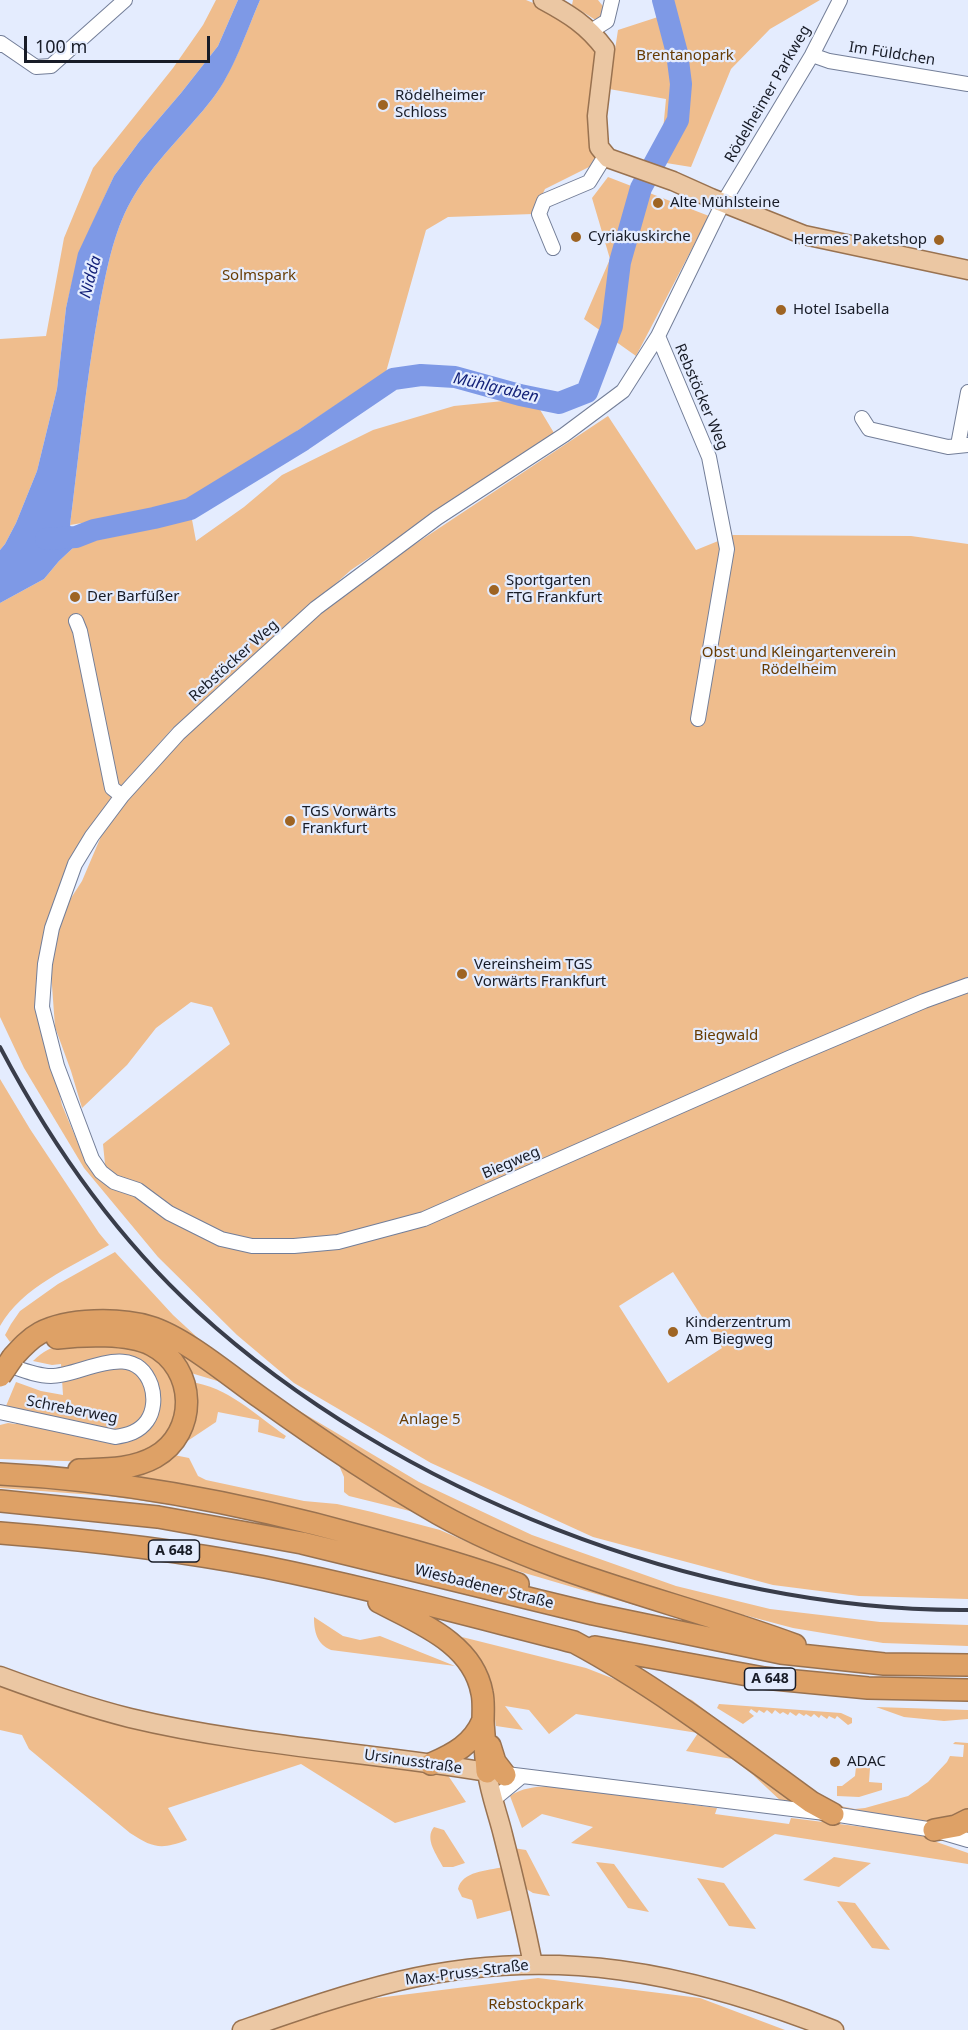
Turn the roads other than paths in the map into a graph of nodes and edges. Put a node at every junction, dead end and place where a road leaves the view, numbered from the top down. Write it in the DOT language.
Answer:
graph roads {
  1 [pos="125,0"];
  2 [pos="543,0"];
  3 [pos="612,0"];
  4 [pos="840,0"];
  5 [pos="591,30"];
  6 [pos="0,44"];
  7 [pos="812,55"];
  8 [pos="968,84"];
  9 [pos="608,158"];
  10 [pos="723,203"];
  11 [pos="553,248"];
  12 [pos="968,270"];
  13 [pos="658,336"];
  14 [pos="968,392"];
  15 [pos="862,418"];
  16 [pos="963,445"];
  17 [pos="76,621"];
  18 [pos="698,719"];
  19 [pos="122,796"];
  20 [pos="968,985"];
  21 [pos="81,1133"];
  22 [pos="7,1360"];
  23 [pos="0,1376"];
  24 [pos="0,1412"];
  25 [pos="2,1474"];
  26 [pos="0,1501"];
  27 [pos="0,1533"];
  28 [pos="346,1584"];
  29 [pos="593,1614"];
  30 [pos="574,1642"];
  31 [pos="841,1660"];
  32 [pos="968,1665"];
  33 [pos="0,1676"];
  34 [pos="968,1690"];
  35 [pos="483,1714"];
  36 [pos="431,1764"];
  37 [pos="505,1774"];
  38 [pos="499,1795"];
  39 [pos="833,1814"];
  40 [pos="499,1816"];
  41 [pos="968,1820"];
  42 [pos="934,1830"];
  43 [pos="968,1840"];
  44 [pos="533,1964"];
  45 [pos="242,2030"];
  46 [pos="834,2030"];
  1 -- 6 [label="street"];
  2 -- 5 [label="main road"];
  3 -- 5 [label="street"];
  4 -- 7 [label="street, Rödelheimer Parkweg"];
  5 -- 9 [label="main road"];
  7 -- 8 [label="street, Im Füldchen"];
  7 -- 10 [label="street, Rödelheimer Parkweg"];
  9 -- 10 [label="main road"];
  9 -- 11 [label="street"];
  10 -- 12 [label="main road"];
  10 -- 13 [label="street, Rebstöcker Weg"];
  13 -- 18 [label="street, Rebstöcker Weg"];
  13 -- 19 [label="street, Rebstöcker Weg"];
  14 -- 16 [label="street"];
  15 -- 16 [label="street"];
  17 -- 19 [label="street"];
  19 -- 21 [label="street, Rebstöcker Weg"];
  20 -- 21 [label="street, Biegweg"];
  22 -- 23 [label="highway, bridge"];
  22 -- 24 [label="street, Schreberweg"];
  22 -- 25 [label="highway"];
  22 -- 31 [label="highway"];
  25 -- 29 [label="highway"];
  26 -- 29 [label="highway, Wiesbadener Straße / A 648"];
  27 -- 28 [label="highway, A 648"];
  28 -- 30 [label="highway, A 648"];
  28 -- 35 [label="highway"];
  29 -- 31 [label="highway, Wiesbadener Straße / A 648"];
  30 -- 34 [label="highway, A 648"];
  30 -- 39 [label="highway"];
  31 -- 32 [label="highway, Wiesbadener Straße / A 648"];
  33 -- 36 [label="main road, Ursinusstraße"];
  35 -- 36 [label="highway"];
  35 -- 37 [label="highway"];
  36 -- 37 [label="main road, Ursinusstraße"];
  37 -- 38 [label="street"];
  37 -- 38 [label="main road"];
  37 -- 39 [label="street, Ursinusstraße"];
  37 -- 40 [label="main road"];
  38 -- 40 [label="main road"];
  39 -- 42 [label="street, Ursinusstraße"];
  40 -- 44 [label="main road"];
  41 -- 42 [label="highway"];
  42 -- 43 [label="street, Ursinusstraße"];
  44 -- 45 [label="main road, Max-Pruss-Straße"];
  44 -- 46 [label="main road, Max-Pruss-Straße"];
}
